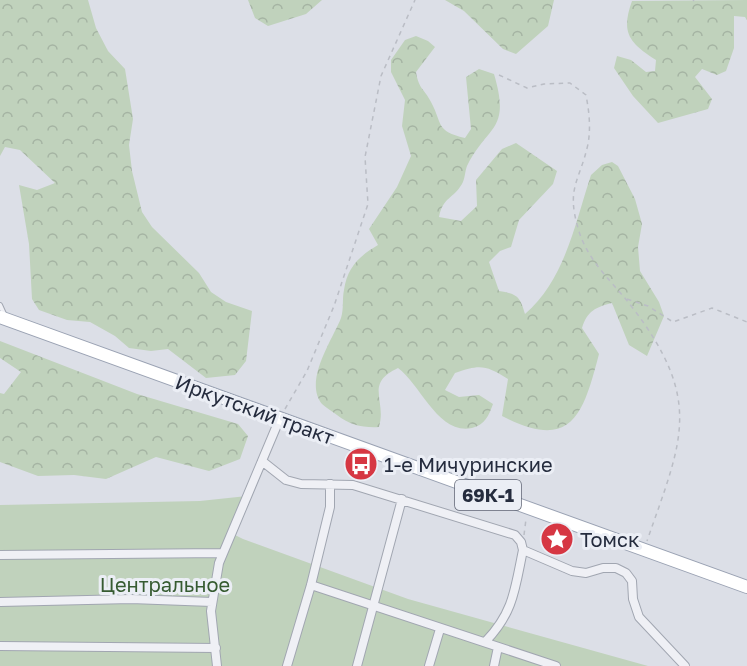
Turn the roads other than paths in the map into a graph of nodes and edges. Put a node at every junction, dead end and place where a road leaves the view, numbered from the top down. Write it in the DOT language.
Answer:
graph roads {
  1 [pos="0,305"];
  2 [pos="3,318"];
  3 [pos="280,418"];
  4 [pos="262,461"];
  5 [pos="330,484"];
  6 [pos="402,499"];
  7 [pos="522,546"];
  8 [pos="223,553"];
  9 [pos="0,555"];
  10 [pos="311,585"];
  11 [pos="747,587"];
  12 [pos="0,602"];
  13 [pos="212,602"];
  14 [pos="373,606"];
  15 [pos="440,629"];
  16 [pos="486,641"];
  17 [pos="0,646"];
  18 [pos="498,647"];
  19 [pos="216,648"];
  20 [pos="217,666"];
  21 [pos="287,666"];
  22 [pos="357,666"];
  23 [pos="429,666"];
  24 [pos="494,666"];
  25 [pos="556,666"];
  26 [pos="685,666"];
  1 -- 2 [label="lane"];
  2 -- 3 [label="main road, Иркутский тракт / 69К-1"];
  3 -- 4 [label="street"];
  3 -- 11 [label="main road, Иркутский тракт / 69К-1"];
  4 -- 5 [label="street"];
  4 -- 8 [label="street"];
  5 -- 6 [label="street"];
  5 -- 10 [label="street"];
  6 -- 7 [label="street"];
  6 -- 14 [label="street"];
  7 -- 16 [label="street"];
  7 -- 26 [label="street"];
  8 -- 9 [label="street"];
  8 -- 13 [label="street"];
  10 -- 14 [label="street"];
  10 -- 21 [label="street"];
  12 -- 13 [label="street"];
  13 -- 19 [label="street"];
  14 -- 15 [label="street"];
  14 -- 22 [label="street"];
  15 -- 16 [label="street"];
  15 -- 23 [label="street"];
  16 -- 18 [label="street"];
  17 -- 19 [label="street"];
  18 -- 24 [label="street"];
  18 -- 25 [label="street"];
  19 -- 20 [label="street"];
}
